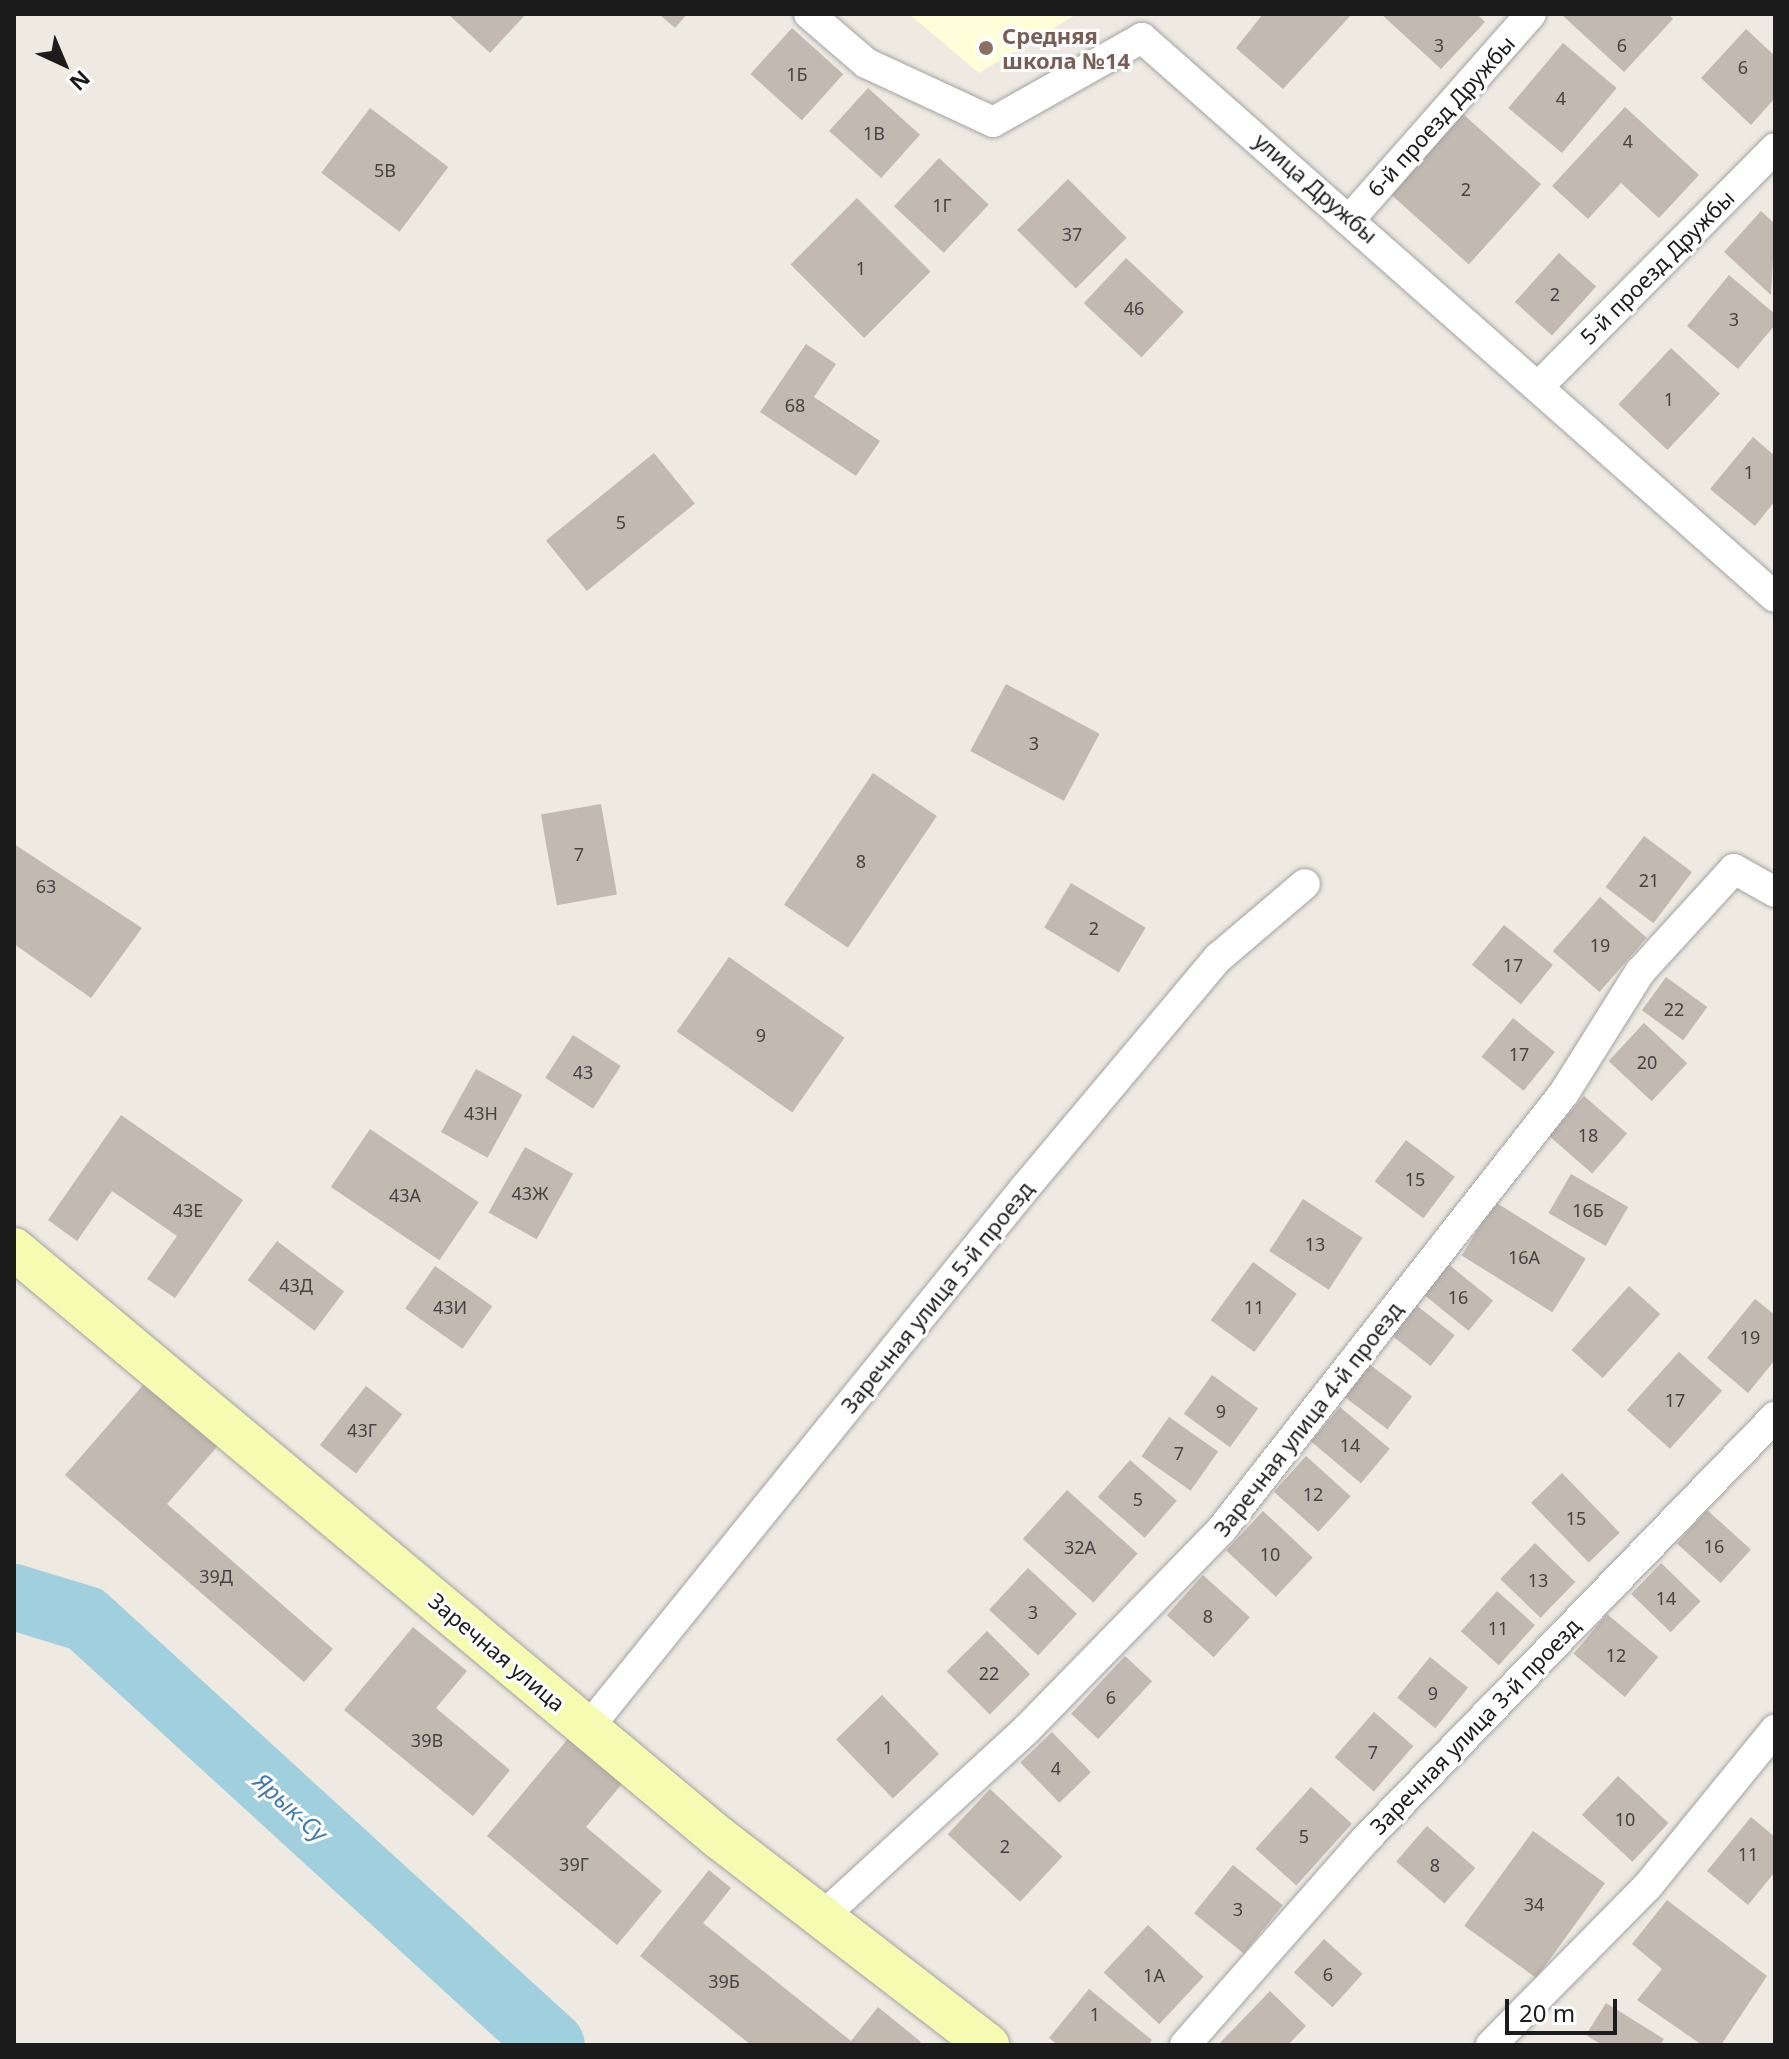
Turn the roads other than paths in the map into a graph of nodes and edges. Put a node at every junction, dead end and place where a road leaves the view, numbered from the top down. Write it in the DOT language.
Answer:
graph roads {
  1 [pos="809,14"];
  2 [pos="1531,14"];
  3 [pos="1150,26"];
  4 [pos="1775,148"];
  5 [pos="1351,218"];
  6 [pos="1539,386"];
  7 [pos="1769,579"];
  8 [pos="1305,884"];
  9 [pos="1775,892"];
  10 [pos="14,1249"];
  11 [pos="1775,1417"];
  12 [pos="588,1728"];
  13 [pos="1775,1730"];
  14 [pos="822,1917"];
  15 [pos="988,2045"];
  16 [pos="1185,2045"];
  17 [pos="1491,2045"];
  1 -- 3 [label="street, улица Дружбы"];
  2 -- 5 [label="street, 6-й проезд Дружбы"];
  3 -- 5 [label="street, улица Дружбы"];
  4 -- 6 [label="street, 5-й проезд Дружбы"];
  5 -- 6 [label="street, улица Дружбы"];
  6 -- 7 [label="street, улица Дружбы"];
  8 -- 12 [label="street, Заречная улица 5-й проезд"];
  9 -- 14 [label="street, Заречная улица 4-й проезд"];
  10 -- 12 [label="main road, Заречная улица"];
  11 -- 16 [label="street, Заречная улица 3-й проезд"];
  12 -- 14 [label="main road, Заречная улица"];
  13 -- 17 [label="street"];
  14 -- 15 [label="main road, Заречная улица"];
}
